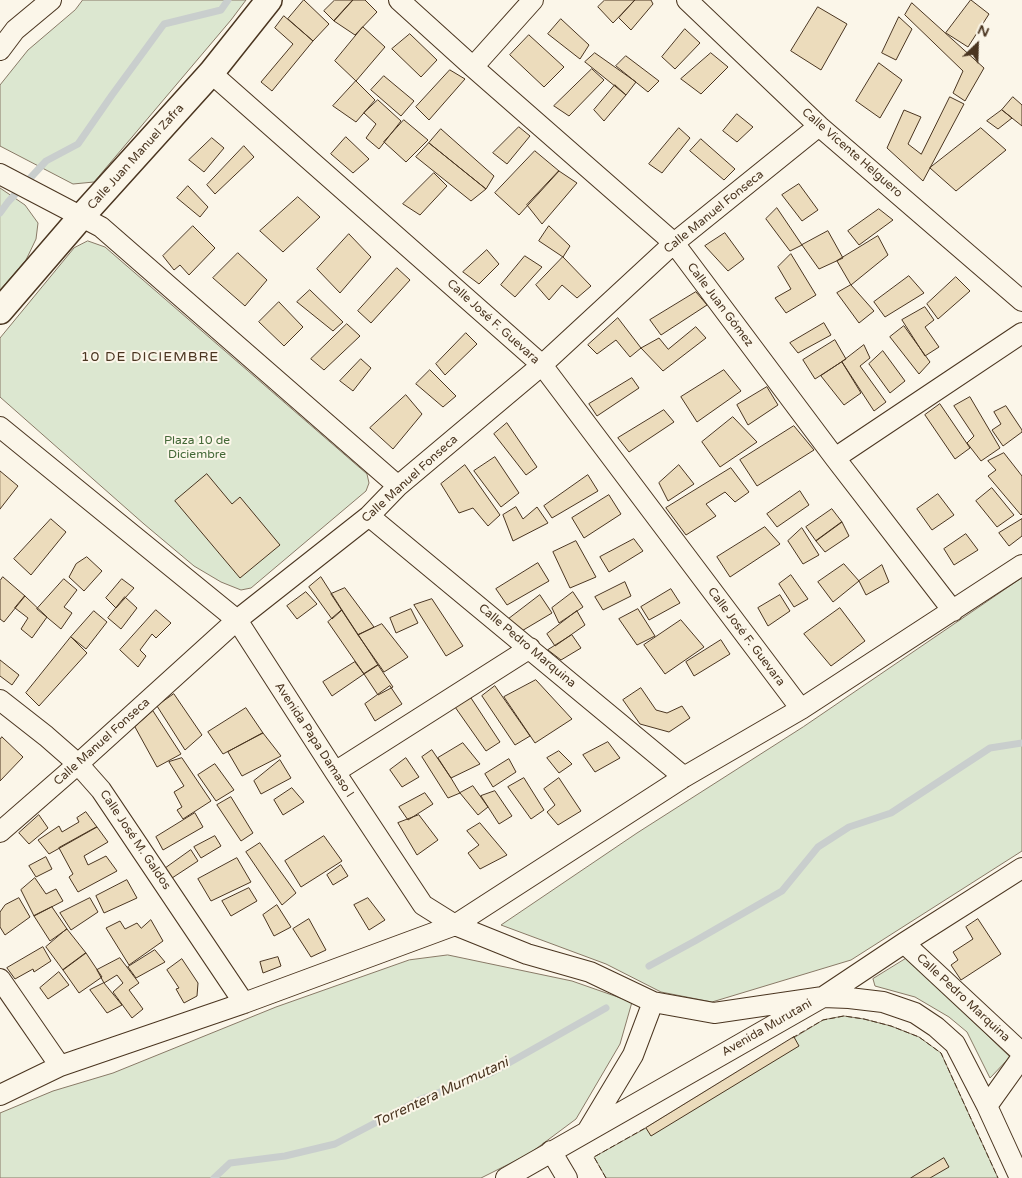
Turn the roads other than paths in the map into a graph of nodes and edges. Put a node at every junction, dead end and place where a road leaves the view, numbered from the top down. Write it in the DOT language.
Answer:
graph roads {
  1 [pos="52,0"];
  2 [pos="269,0"];
  3 [pos="400,0"];
  4 [pos="533,0"];
  5 [pos="687,0"];
  6 [pos="0,50"];
  7 [pos="473,67"];
  8 [pos="212,73"];
  9 [pos="819,126"];
  10 [pos="2,175"];
  11 [pos="82,217"];
  12 [pos="674,243"];
  13 [pos="1022,301"];
  14 [pos="0,311"];
  15 [pos="1022,333"];
  16 [pos="542,365"];
  17 [pos="0,427"];
  18 [pos="835,458"];
  19 [pos="398,486"];
  20 [pos="369,516"];
  21 [pos="1022,565"];
  22 [pos="953,611"];
  23 [pos="237,620"];
  24 [pos="530,648"];
  25 [pos="0,700"];
  26 [pos="801,709"];
  27 [pos="78,764"];
  28 [pos="335,772"];
  29 [pos="684,777"];
  30 [pos="0,832"];
  31 [pos="1022,868"];
  32 [pos="455,925"];
  33 [pos="904,942"];
  34 [pos="0,979"];
  35 [pos="823,997"];
  36 [pos="653,1002"];
  37 [pos="244,1003"];
  38 [pos="1022,1053"];
  39 [pos="1022,1057"];
  40 [pos="60,1066"];
  41 [pos="0,1095"];
  42 [pos="987,1106"];
  43 [pos="588,1130"];
  44 [pos="551,1151"];
  45 [pos="506,1178"];
  46 [pos="567,1178"];
  47 [pos="1020,1178"];
  1 -- 6 [label="street"];
  2 -- 8 [label="street, Calle Juan Manuel Zafra"];
  3 -- 7 [label="street, Calle Juan Gómez"];
  4 -- 7 [label="street"];
  5 -- 9 [label="street, Calle Vicente Helguero"];
  7 -- 12 [label="street, Calle Juan Gómez"];
  8 -- 11 [label="street, Calle Juan Manuel Zafra"];
  8 -- 16 [label="street, Calle José F. Guevara"];
  9 -- 12 [label="street, Calle Manuel Fonseca"];
  9 -- 13 [label="street, Calle Vicente Helguero"];
  10 -- 11 [label="street"];
  11 -- 14 [label="street, Calle Juan Manuel Zafra"];
  11 -- 19 [label="street"];
  12 -- 16 [label="street, Calle Manuel Fonseca"];
  12 -- 18 [label="street, Calle Juan Gómez"];
  15 -- 18 [label="street"];
  16 -- 19 [label="street, Calle Manuel Fonseca"];
  16 -- 26 [label="street, Calle José F. Guevara"];
  17 -- 23 [label="street, Avenida Papa Damaso I"];
  18 -- 22 [label="street, Calle Juan Gómez"];
  19 -- 20 [label="street, Calle Manuel Fonseca"];
  20 -- 23 [label="street, Calle Manuel Fonseca"];
  20 -- 24 [label="street, Calle Pedro Marquina"];
  21 -- 22 [label="street"];
  22 -- 26 [label="street"];
  23 -- 27 [label="street, Calle Manuel Fonseca"];
  23 -- 28 [label="street, Avenida Papa Damaso I"];
  24 -- 28 [label="street"];
  24 -- 29 [label="street, Calle Pedro Marquina"];
  25 -- 27 [label="street, Calle José M. Galdos"];
  26 -- 29 [label="street"];
  27 -- 30 [label="street, Calle Manuel Fonseca"];
  27 -- 37 [label="street, Calle José M. Galdos"];
  28 -- 32 [label="street, Avenida Papa Damaso I"];
  29 -- 32 [label="street"];
  31 -- 33 [label="street, Avenida Murutani"];
  32 -- 36 [label="street, Avenida Papa Damaso I"];
  32 -- 37 [label="street"];
  33 -- 35 [label="street, Avenida Murutani"];
  33 -- 38 [label="street, Calle Pedro Marquina"];
  34 -- 40 [label="street"];
  35 -- 36 [label="street, Avenida Papa Damaso I"];
  35 -- 42 [label="street, Avenida Papa Damaso I"];
  35 -- 43 [label="street, Avenida Murutani"];
  36 -- 43 [label="street"];
  37 -- 40 [label="street"];
  39 -- 42 [label="street"];
  40 -- 41 [label="street"];
  42 -- 47 [label="street, Avenida Papa Damaso I"];
  43 -- 44 [label="street, Avenida Murutani"];
  44 -- 45 [label="street, Avenida Murutani"];
  44 -- 46 [label="street"];
}
